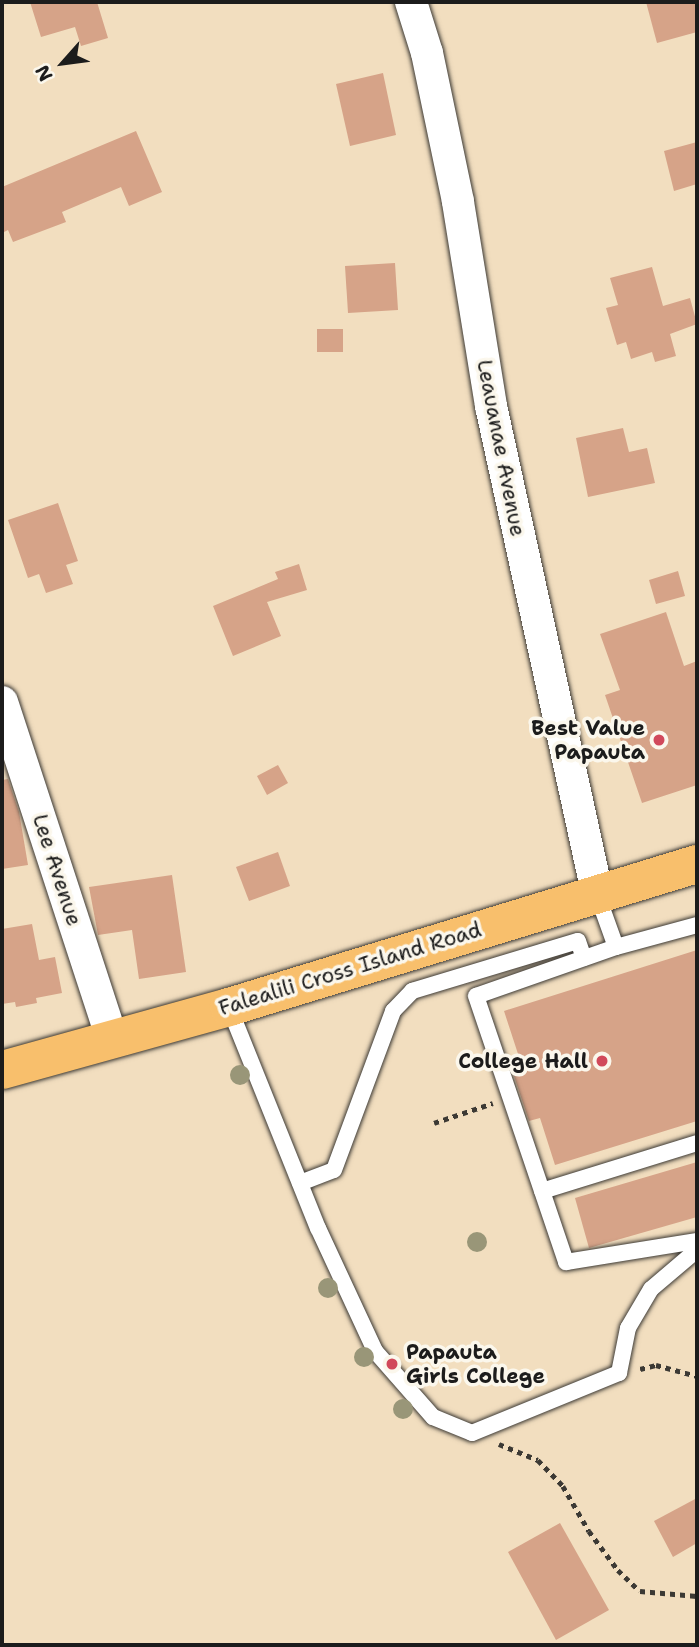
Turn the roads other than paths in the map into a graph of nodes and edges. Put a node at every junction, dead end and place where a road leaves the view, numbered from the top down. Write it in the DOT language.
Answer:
graph roads {
  1 [pos="411,2"];
  2 [pos="2,702"];
  3 [pos="697,864"];
  4 [pos="597,894"];
  5 [pos="697,925"];
  6 [pos="616,947"];
  7 [pos="584,958"];
  8 [pos="229,1007"];
  9 [pos="113,1038"];
  10 [pos="2,1070"];
  11 [pos="697,1143"];
  12 [pos="300,1183"];
  13 [pos="542,1191"];
  14 [pos="697,1241"];
  15 [pos="697,1250"];
  1 -- 4 [label="street, Leauanae Avenue"];
  2 -- 9 [label="street, Lee Avenue"];
  3 -- 4 [label="main road, Falealili Cross Island Road"];
  4 -- 6 [label="lane"];
  4 -- 8 [label="main road, Falealili Cross Island Road"];
  5 -- 6 [label="lane"];
  6 -- 7 [label="lane"];
  7 -- 12 [label="lane"];
  7 -- 13 [label="lane"];
  8 -- 9 [label="main road, Falealili Cross Island Road"];
  8 -- 12 [label="lane"];
  9 -- 10 [label="main road, Falealili Cross Island Road"];
  11 -- 13 [label="lane"];
  12 -- 15 [label="lane"];
  13 -- 14 [label="lane"];
}
